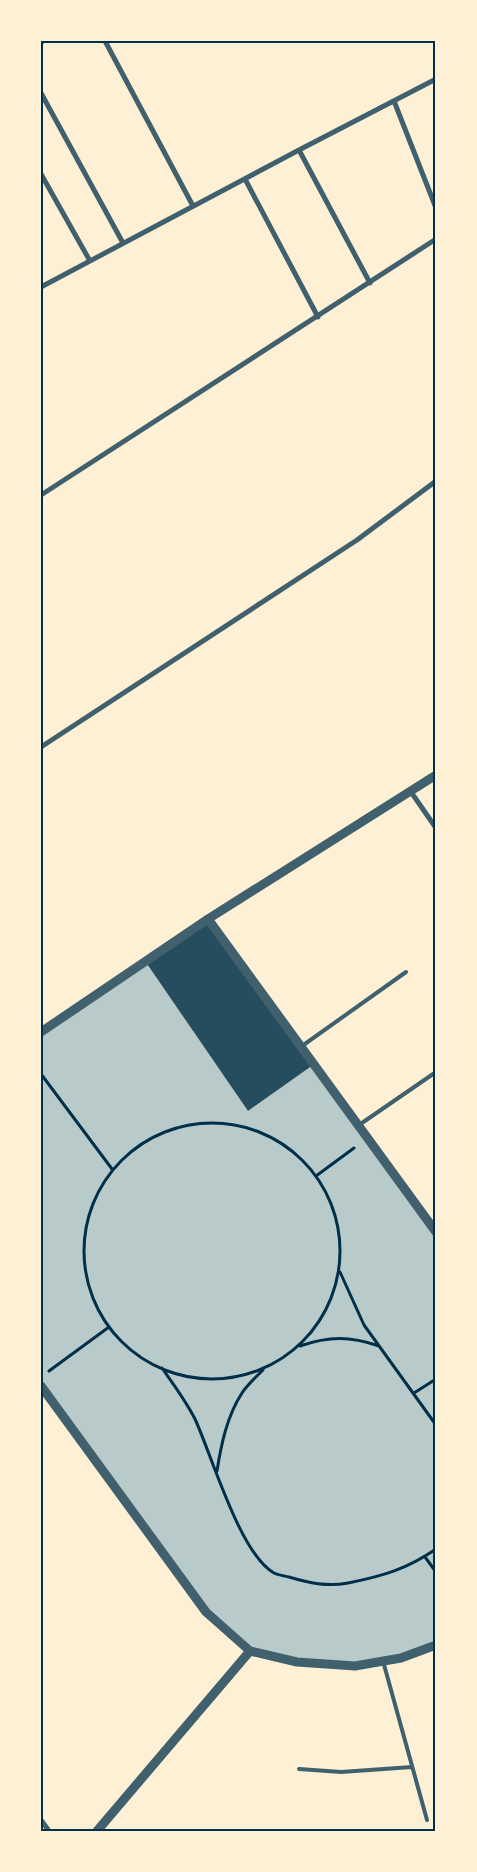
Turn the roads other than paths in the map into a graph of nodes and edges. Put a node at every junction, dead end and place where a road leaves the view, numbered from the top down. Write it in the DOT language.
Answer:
graph roads {
  1 [pos="105,41"];
  2 [pos="436,79"];
  3 [pos="41,92"];
  4 [pos="394,101"];
  5 [pos="299,150"];
  6 [pos="41,174"];
  7 [pos="244,179"];
  8 [pos="193,206"];
  9 [pos="436,208"];
  10 [pos="436,239"];
  11 [pos="123,243"];
  12 [pos="90,261"];
  13 [pos="370,283"];
  14 [pos="41,287"];
  15 [pos="318,317"];
  16 [pos="436,481"];
  17 [pos="41,494"];
  18 [pos="41,747"];
  19 [pos="436,775"];
  20 [pos="411,792"];
  21 [pos="436,828"];
  22 [pos="208,919"];
  23 [pos="406,972"];
  24 [pos="41,1032"];
  25 [pos="300,1047"];
  26 [pos="436,1072"];
  27 [pos="358,1126"];
  28 [pos="436,1232"];
  29 [pos="41,1386"];
  30 [pos="436,1645"];
  31 [pos="250,1651"];
  32 [pos="383,1661"];
  33 [pos="412,1767"];
  34 [pos="299,1769"];
  35 [pos="41,1820"];
  36 [pos="427,1820"];
  37 [pos="49,1831"];
  38 [pos="97,1831"];
  1 -- 8 [label="street"];
  2 -- 4 [label="street"];
  3 -- 11 [label="street"];
  4 -- 5 [label="street"];
  4 -- 9 [label="street"];
  5 -- 7 [label="street"];
  5 -- 13 [label="street"];
  6 -- 12 [label="street"];
  7 -- 8 [label="street"];
  7 -- 15 [label="street"];
  8 -- 11 [label="street"];
  10 -- 13 [label="street"];
  11 -- 12 [label="street"];
  12 -- 14 [label="street"];
  13 -- 15 [label="street"];
  15 -- 17 [label="street"];
  16 -- 18 [label="street"];
  19 -- 20 [label="street"];
  20 -- 21 [label="street"];
  20 -- 22 [label="street"];
  22 -- 24 [label="street"];
  22 -- 25 [label="street"];
  23 -- 25 [label="lane"];
  25 -- 27 [label="street"];
  26 -- 27 [label="lane"];
  27 -- 28 [label="street"];
  29 -- 31 [label="street"];
  30 -- 32 [label="street"];
  31 -- 32 [label="street"];
  31 -- 38 [label="street"];
  32 -- 33 [label="lane"];
  33 -- 34 [label="lane"];
  33 -- 36 [label="lane"];
  35 -- 37 [label="street"];
}
